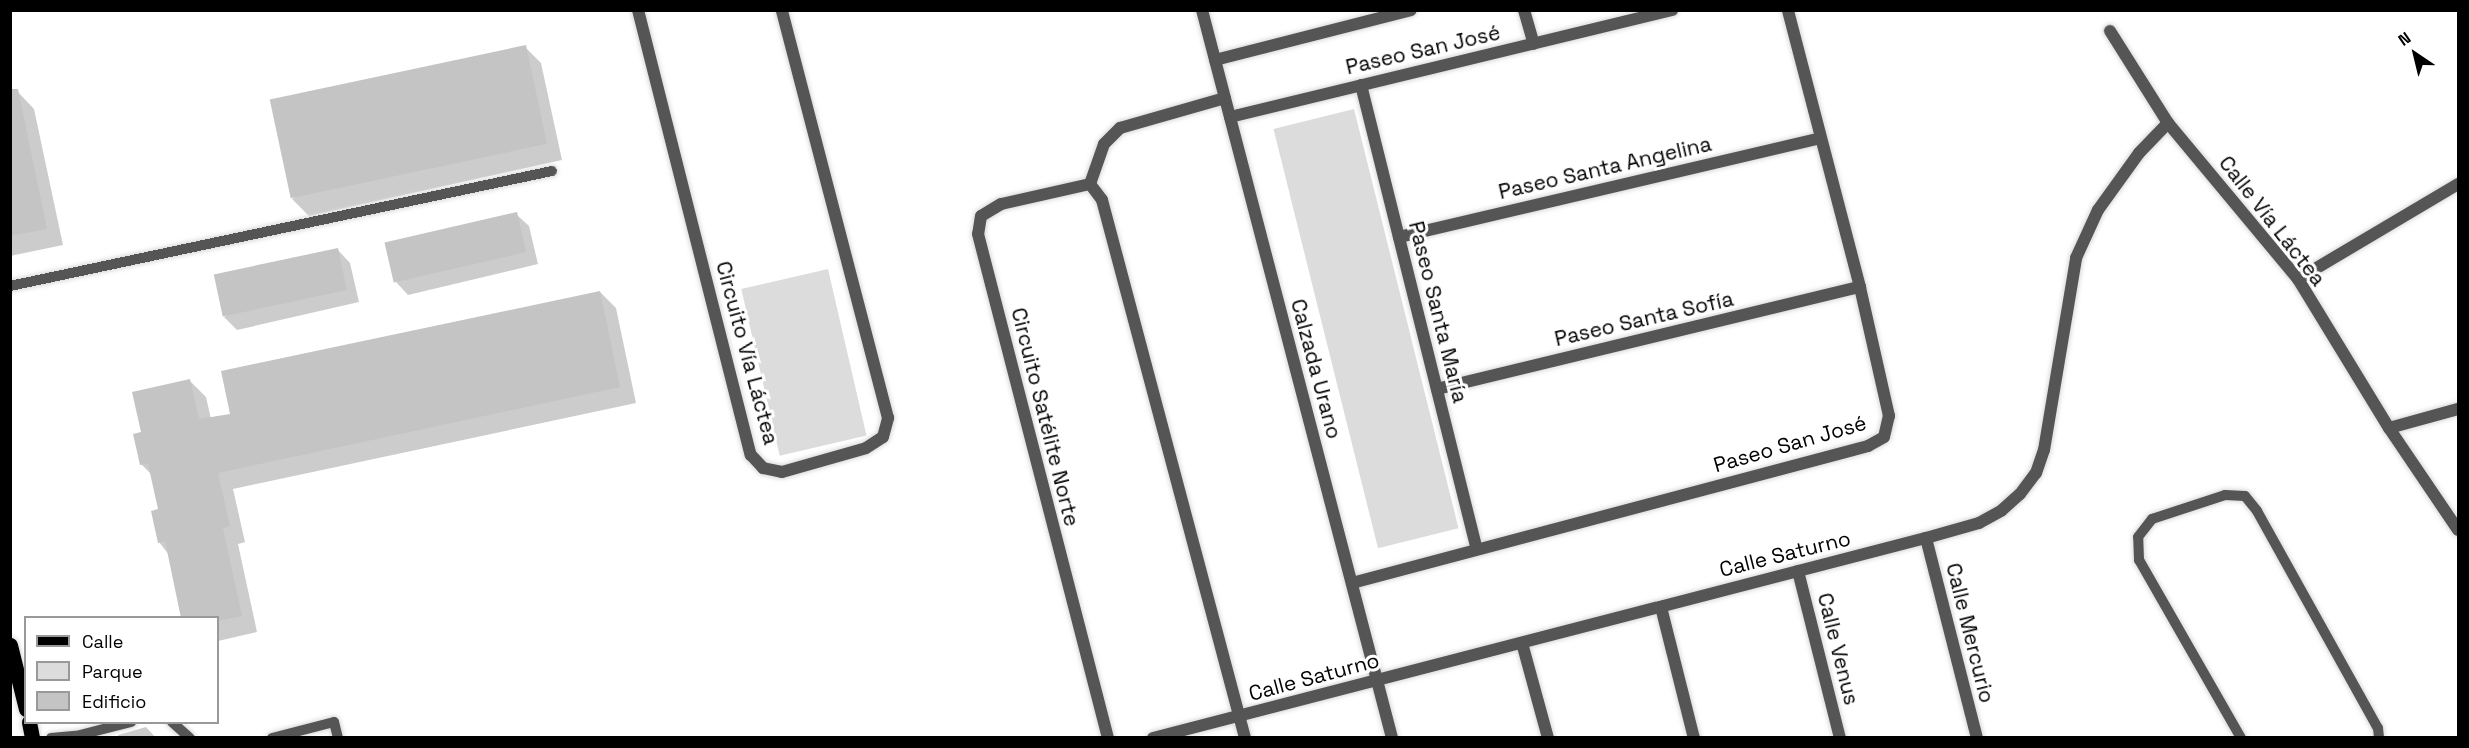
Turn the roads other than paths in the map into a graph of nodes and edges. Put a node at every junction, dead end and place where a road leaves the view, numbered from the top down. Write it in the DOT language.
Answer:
graph roads {
  1 [pos="638,10"];
  2 [pos="782,10"];
  3 [pos="1202,10"];
  4 [pos="1411,10"];
  5 [pos="1524,10"];
  6 [pos="1672,10"];
  7 [pos="1788,10"];
  8 [pos="2110,30"];
  9 [pos="1534,44"];
  10 [pos="1215,60"];
  11 [pos="1361,85"];
  12 [pos="1225,98"];
  13 [pos="1230,117"];
  14 [pos="2168,123"];
  15 [pos="1820,138"];
  16 [pos="552,171"];
  17 [pos="1090,184"];
  18 [pos="2458,184"];
  19 [pos="1399,237"];
  20 [pos="2298,279"];
  21 [pos="10,286"];
  22 [pos="1860,287"];
  23 [pos="1437,389"];
  24 [pos="2458,408"];
  25 [pos="2389,428"];
  26 [pos="2458,530"];
  27 [pos="1926,538"];
  28 [pos="1477,549"];
  29 [pos="1798,571"];
  30 [pos="1352,583"];
  31 [pos="1661,606"];
  32 [pos="1522,643"];
  33 [pos="10,645"];
  34 [pos="1377,681"];
  35 [pos="24,701"];
  36 [pos="1239,717"];
  37 [pos="127,724"];
  38 [pos="173,724"];
  39 [pos="51,738"];
  40 [pos="190,738"];
  41 [pos="272,738"];
  42 [pos="338,738"];
  43 [pos="1108,738"];
  44 [pos="1154,738"];
  45 [pos="1245,738"];
  46 [pos="1392,738"];
  47 [pos="1548,738"];
  48 [pos="1694,738"];
  49 [pos="1840,738"];
  50 [pos="1977,738"];
  51 [pos="2241,738"];
  52 [pos="2379,738"];
  1 -- 2 [label="street, Circuito Vía Láctea"];
  3 -- 10 [label="street, Calzada Urano"];
  4 -- 10 [label="street"];
  5 -- 9 [label="street"];
  6 -- 9 [label="street, Paseo San José"];
  7 -- 15 [label="street, Paseo San José"];
  8 -- 14 [label="street, Calle Vía Láctea"];
  9 -- 11 [label="street, Paseo San José"];
  10 -- 12 [label="street, Calzada Urano"];
  11 -- 13 [label="street, Paseo San José"];
  11 -- 19 [label="street, Paseo Santa María"];
  12 -- 13 [label="street, Calzada Urano"];
  12 -- 17 [label="street"];
  13 -- 30 [label="street, Calzada Urano"];
  14 -- 20 [label="street, Calle Vía Láctea"];
  14 -- 27 [label="street, Calle Saturno"];
  15 -- 19 [label="street, Paseo Santa Angelina"];
  15 -- 22 [label="street, Paseo San José"];
  16 -- 21 [label="lane"];
  17 -- 36 [label="street"];
  17 -- 43 [label="street, Circuito Satélite Norte"];
  18 -- 20 [label="street"];
  19 -- 23 [label="street, Paseo Santa María"];
  20 -- 25 [label="street, Calle Vía Láctea"];
  22 -- 23 [label="street, Paseo Santa Sofía"];
  22 -- 28 [label="street, Paseo San José"];
  23 -- 28 [label="street, Paseo Santa María"];
  24 -- 25 [label="street"];
  25 -- 26 [label="street, Calle Vía Láctea"];
  27 -- 29 [label="street, Calle Saturno"];
  27 -- 50 [label="street, Calle Mercurio"];
  28 -- 30 [label="street, Paseo San José"];
  29 -- 31 [label="street, Calle Saturno"];
  29 -- 49 [label="street, Calle Venus"];
  30 -- 34 [label="street, Calzada Urano"];
  31 -- 32 [label="street, Calle Saturno"];
  31 -- 48 [label="street"];
  32 -- 34 [label="street, Calle Saturno"];
  32 -- 47 [label="street"];
  33 -- 35 [label="main road"];
  34 -- 36 [label="street, Calle Saturno"];
  34 -- 46 [label="street, Calzada Urano"];
  36 -- 44 [label="street, Calle Saturno"];
  36 -- 45 [label="street"];
  37 -- 39 [label="lane"];
  38 -- 40 [label="lane"];
  41 -- 42 [label="lane"];
  51 -- 52 [label="lane"];
}
